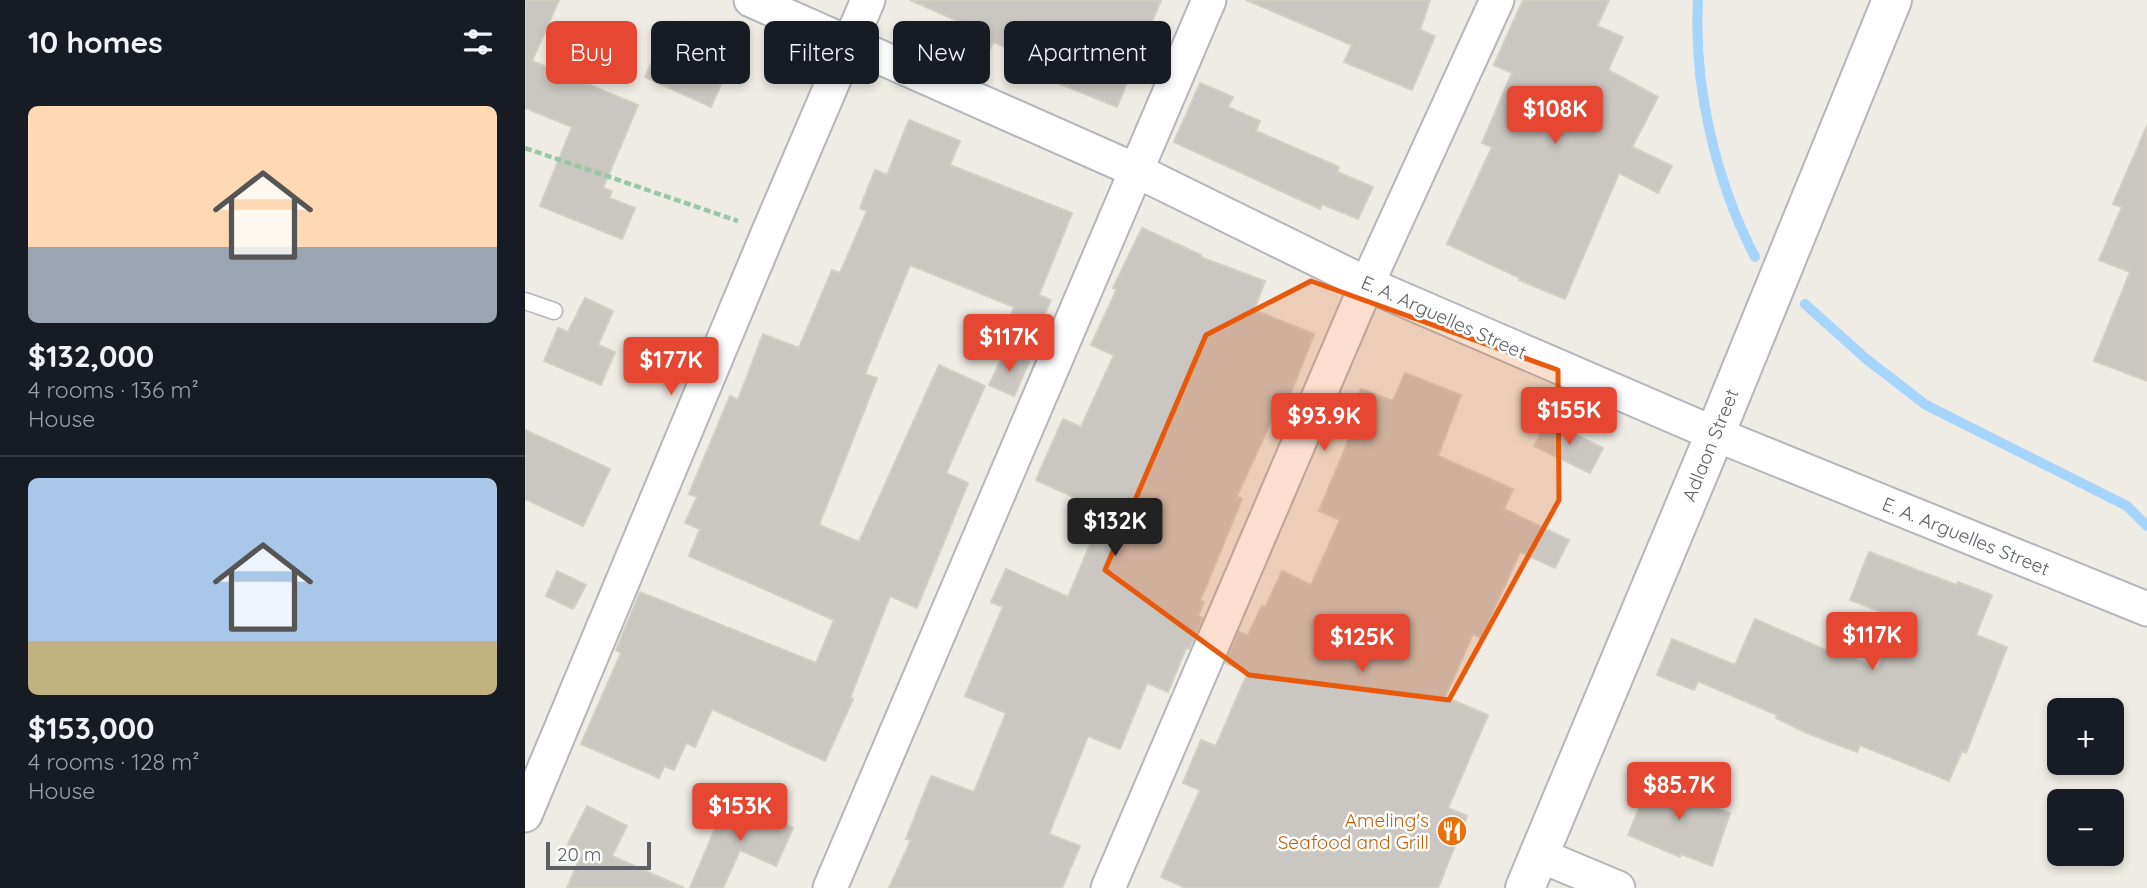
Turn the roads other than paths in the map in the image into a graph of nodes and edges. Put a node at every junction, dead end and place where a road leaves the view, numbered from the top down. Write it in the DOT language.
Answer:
graph roads {
  1 [pos="751,0"];
  2 [pos="868,0"];
  3 [pos="1209,0"];
  4 [pos="1497,0"];
  5 [pos="1892,0"];
  6 [pos="798,21"];
  7 [pos="859,21"];
  8 [pos="879,57"];
  9 [pos="833,84"];
  10 [pos="1135,170"];
  11 [pos="1367,284"];
  12 [pos="525,302"];
  13 [pos="554,312"];
  14 [pos="1715,435"];
  15 [pos="2147,609"];
  16 [pos="525,815"];
  17 [pos="1532,872"];
  18 [pos="831,888"];
  19 [pos="1108,888"];
  20 [pos="1618,888"];
  1 -- 6 [label="street, E. A. Arguelles Street"];
  2 -- 7 [label="street"];
  3 -- 10 [label="street"];
  4 -- 11 [label="street"];
  5 -- 14 [label="street, Adlaon Street"];
  8 -- 10 [label="street, E. A. Arguelles Street"];
  9 -- 16 [label="street"];
  10 -- 11 [label="street, E. A. Arguelles Street"];
  10 -- 18 [label="street"];
  11 -- 14 [label="street, E. A. Arguelles Street"];
  11 -- 19 [label="street"];
  12 -- 13 [label="lane"];
  14 -- 15 [label="street, E. A. Arguelles Street"];
  14 -- 17 [label="street, Adlaon Street"];
  17 -- 20 [label="street"];
}
